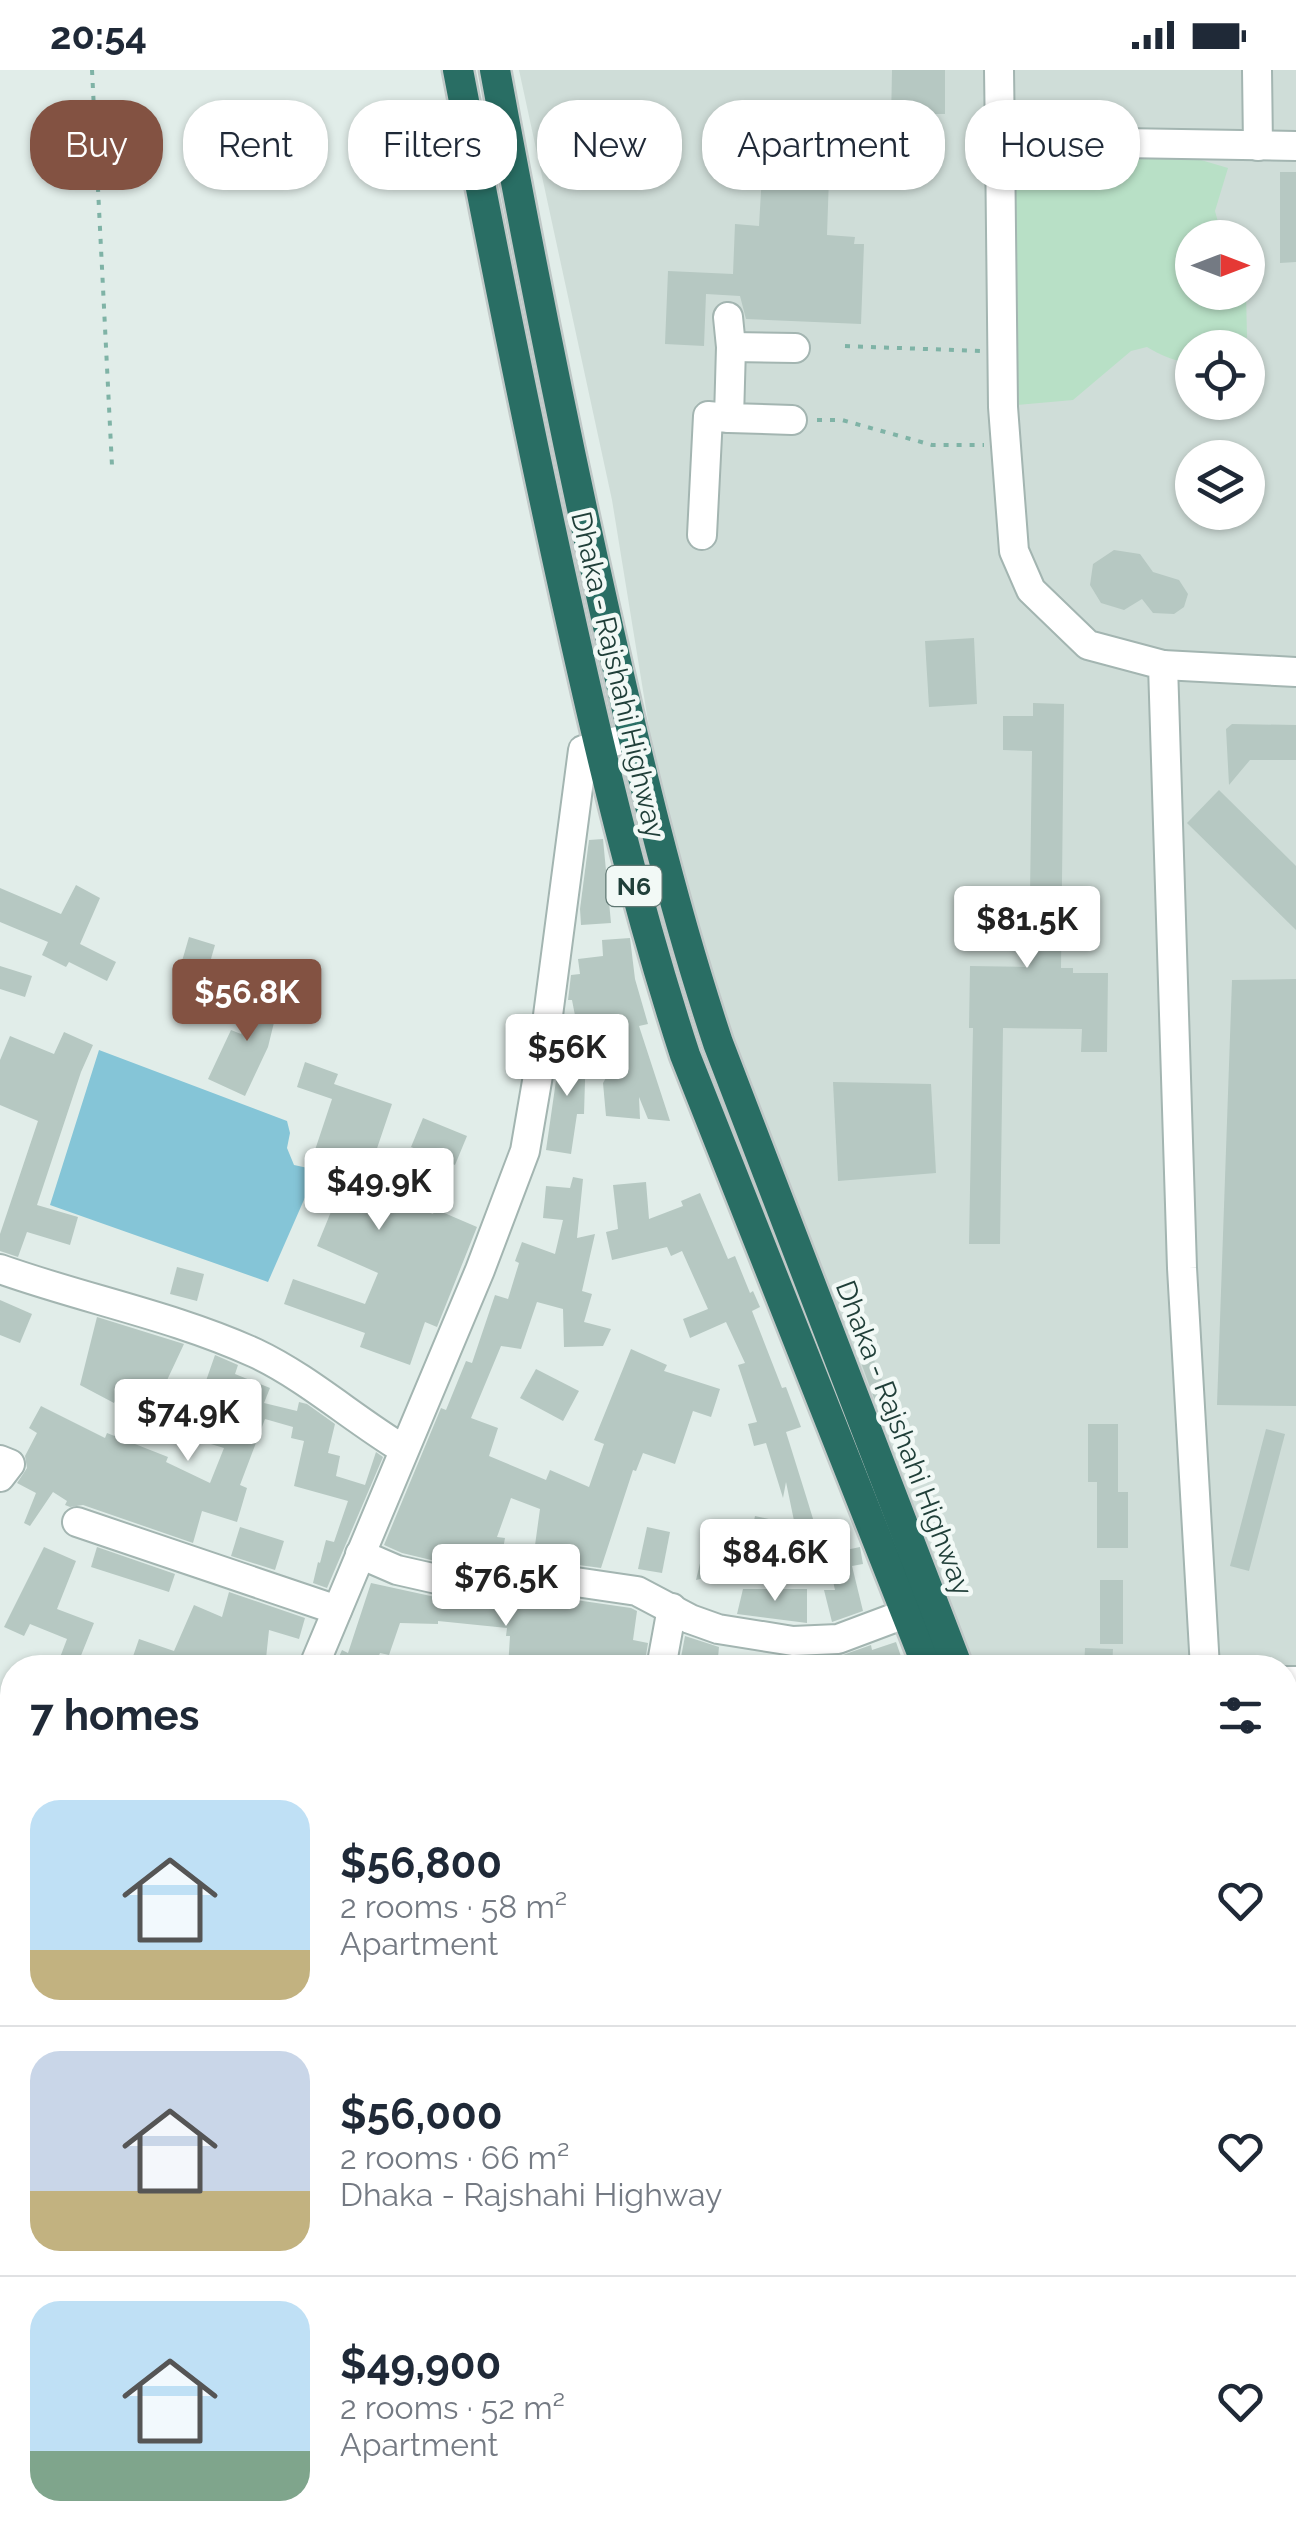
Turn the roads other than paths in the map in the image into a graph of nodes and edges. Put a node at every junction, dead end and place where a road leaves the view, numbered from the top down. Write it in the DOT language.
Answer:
graph roads {
  1 [pos="458,70"];
  2 [pos="495,70"];
  3 [pos="998,70"];
  4 [pos="1256,70"];
  5 [pos="999,100"];
  6 [pos="1140,144"];
  7 [pos="1258,146"];
  8 [pos="1296,146"];
  9 [pos="1000,190"];
  10 [pos="728,317"];
  11 [pos="731,347"];
  12 [pos="795,348"];
  13 [pos="730,418"];
  14 [pos="792,420"];
  15 [pos="702,535"];
  16 [pos="1163,665"];
  17 [pos="1296,672"];
  18 [pos="632,737"];
  19 [pos="599,746"];
  20 [pos="0,1269"];
  21 [pos="403,1449"];
  22 [pos="0,1460"];
  23 [pos="0,1477"];
  24 [pos="77,1522"];
  25 [pos="360,1554"];
  26 [pos="672,1608"];
  27 [pos="920,1608"];
  28 [pos="337,1610"];
  29 [pos="318,1655"];
  30 [pos="663,1655"];
  31 [pos="926,1655"];
  32 [pos="950,1655"];
  33 [pos="1204,1655"];
  1 -- 19 [label="highway, Dhaka - Rajshahi Highway / N6"];
  2 -- 18 [label="highway, Dhaka - Rajshahi Highway / N6"];
  3 -- 5 [label="street"];
  4 -- 7 [label="street"];
  6 -- 7 [label="street"];
  7 -- 8 [label="street"];
  9 -- 16 [label="street"];
  10 -- 11 [label="street"];
  11 -- 12 [label="street"];
  11 -- 13 [label="street"];
  13 -- 14 [label="street"];
  13 -- 15 [label="street"];
  16 -- 17 [label="street"];
  16 -- 33 [label="street"];
  18 -- 19 [label="street"];
  18 -- 27 [label="highway, Dhaka - Rajshahi Highway / N6"];
  19 -- 21 [label="street"];
  19 -- 27 [label="highway, Dhaka - Rajshahi Highway / N6"];
  20 -- 21 [label="street"];
  21 -- 25 [label="street"];
  22 -- 23 [label="street"];
  24 -- 28 [label="street"];
  25 -- 26 [label="street"];
  25 -- 28 [label="street"];
  26 -- 27 [label="street"];
  26 -- 30 [label="street"];
  27 -- 31 [label="highway, Dhaka - Rajshahi Highway / N6"];
  27 -- 32 [label="highway, Dhaka - Rajshahi Highway / N6"];
  28 -- 29 [label="street"];
}
